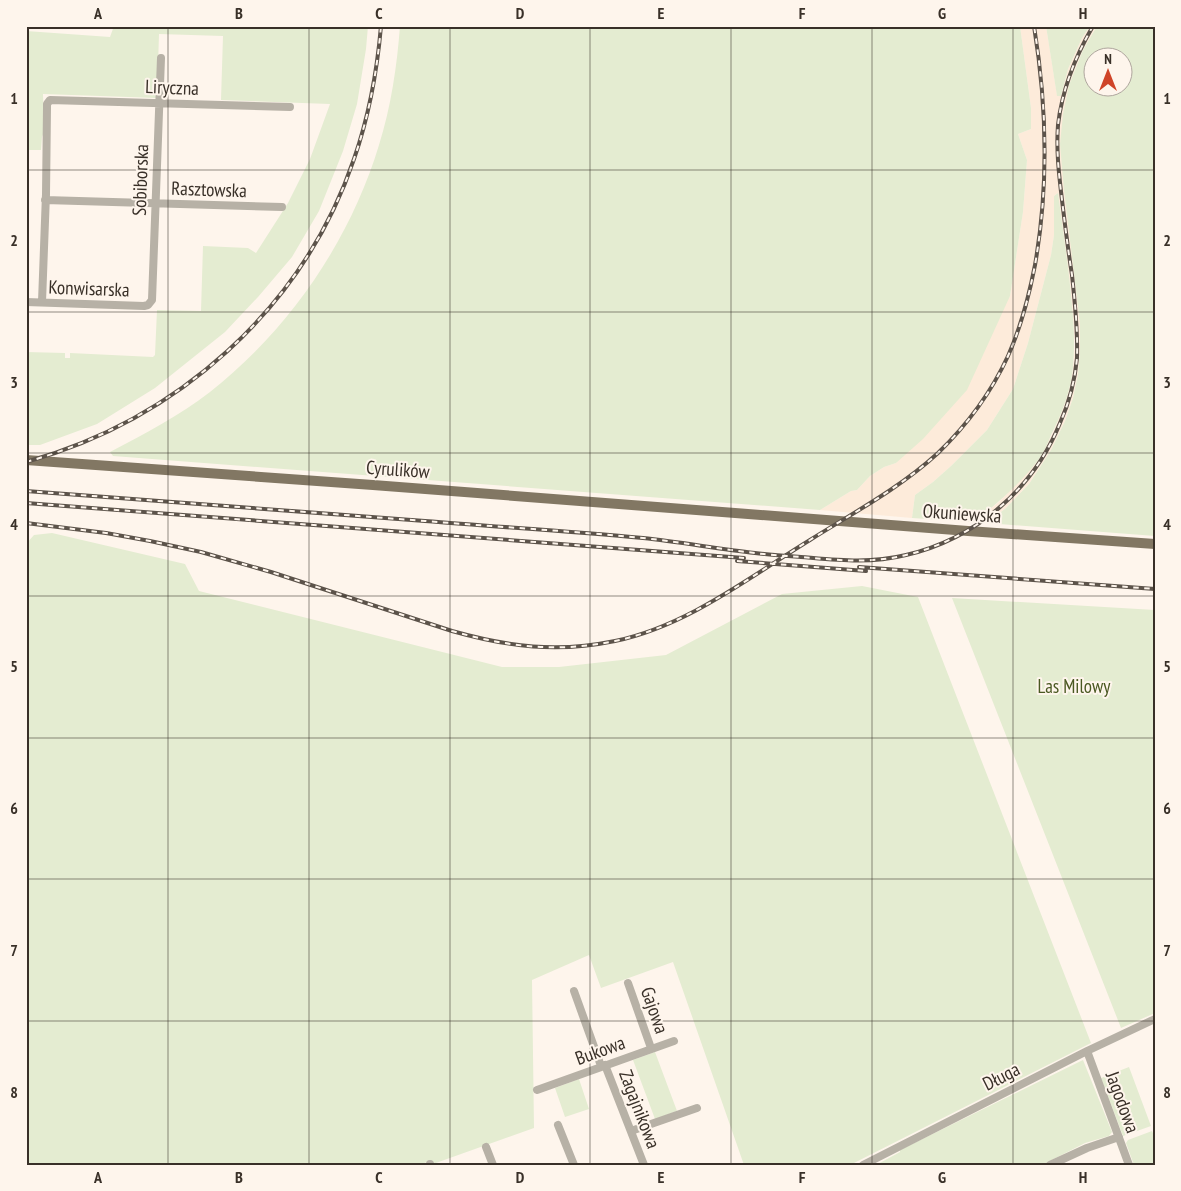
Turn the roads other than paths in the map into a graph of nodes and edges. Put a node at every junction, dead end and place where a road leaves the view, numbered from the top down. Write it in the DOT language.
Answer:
graph roads {
  1 [pos="161,58"];
  2 [pos="159,103"];
  3 [pos="290,106"];
  4 [pos="46,200"];
  5 [pos="155,203"];
  6 [pos="282,207"];
  7 [pos="26,302"];
  8 [pos="42,302"];
  9 [pos="150,304"];
  10 [pos="26,460"];
  11 [pos="767,516"];
  12 [pos="1155,544"];
  13 [pos="628,983"];
  14 [pos="574,991"];
  15 [pos="1155,1019"];
  16 [pos="674,1041"];
  17 [pos="651,1048"];
  18 [pos="1088,1051"];
  19 [pos="603,1066"];
  20 [pos="537,1090"];
  21 [pos="697,1108"];
  22 [pos="558,1125"];
  23 [pos="631,1131"];
  24 [pos="1119,1137"];
  25 [pos="486,1147"];
  26 [pos="492,1165"];
  27 [pos="574,1165"];
  28 [pos="644,1165"];
  29 [pos="863,1165"];
  30 [pos="1050,1165"];
  31 [pos="1129,1165"];
  1 -- 2 [label="street, Sobiborska"];
  2 -- 3 [label="street, Liryczna"];
  2 -- 4 [label="street, Liryczna"];
  2 -- 5 [label="street, Sobiborska"];
  4 -- 5 [label="street, Rasztowska"];
  4 -- 8 [label="street"];
  5 -- 6 [label="street, Rasztowska"];
  5 -- 9 [label="street, Sobiborska"];
  7 -- 8 [label="street, Konwisarska"];
  8 -- 9 [label="street, Konwisarska"];
  10 -- 11 [label="main road, Cyrulików"];
  11 -- 12 [label="main road, Okuniewska"];
  13 -- 17 [label="street, Gajowa"];
  14 -- 19 [label="street, Zagajnikowa"];
  15 -- 18 [label="street, Długa"];
  16 -- 17 [label="street, Bukowa"];
  17 -- 19 [label="street, Bukowa"];
  18 -- 24 [label="street, Jagodowa"];
  18 -- 29 [label="street, Długa"];
  19 -- 20 [label="street, Bukowa"];
  19 -- 23 [label="street, Zagajnikowa"];
  21 -- 23 [label="street"];
  22 -- 27 [label="street"];
  23 -- 28 [label="street, Zagajnikowa"];
  24 -- 30 [label="street"];
  24 -- 31 [label="street, Jagodowa"];
  25 -- 26 [label="street"];
}
